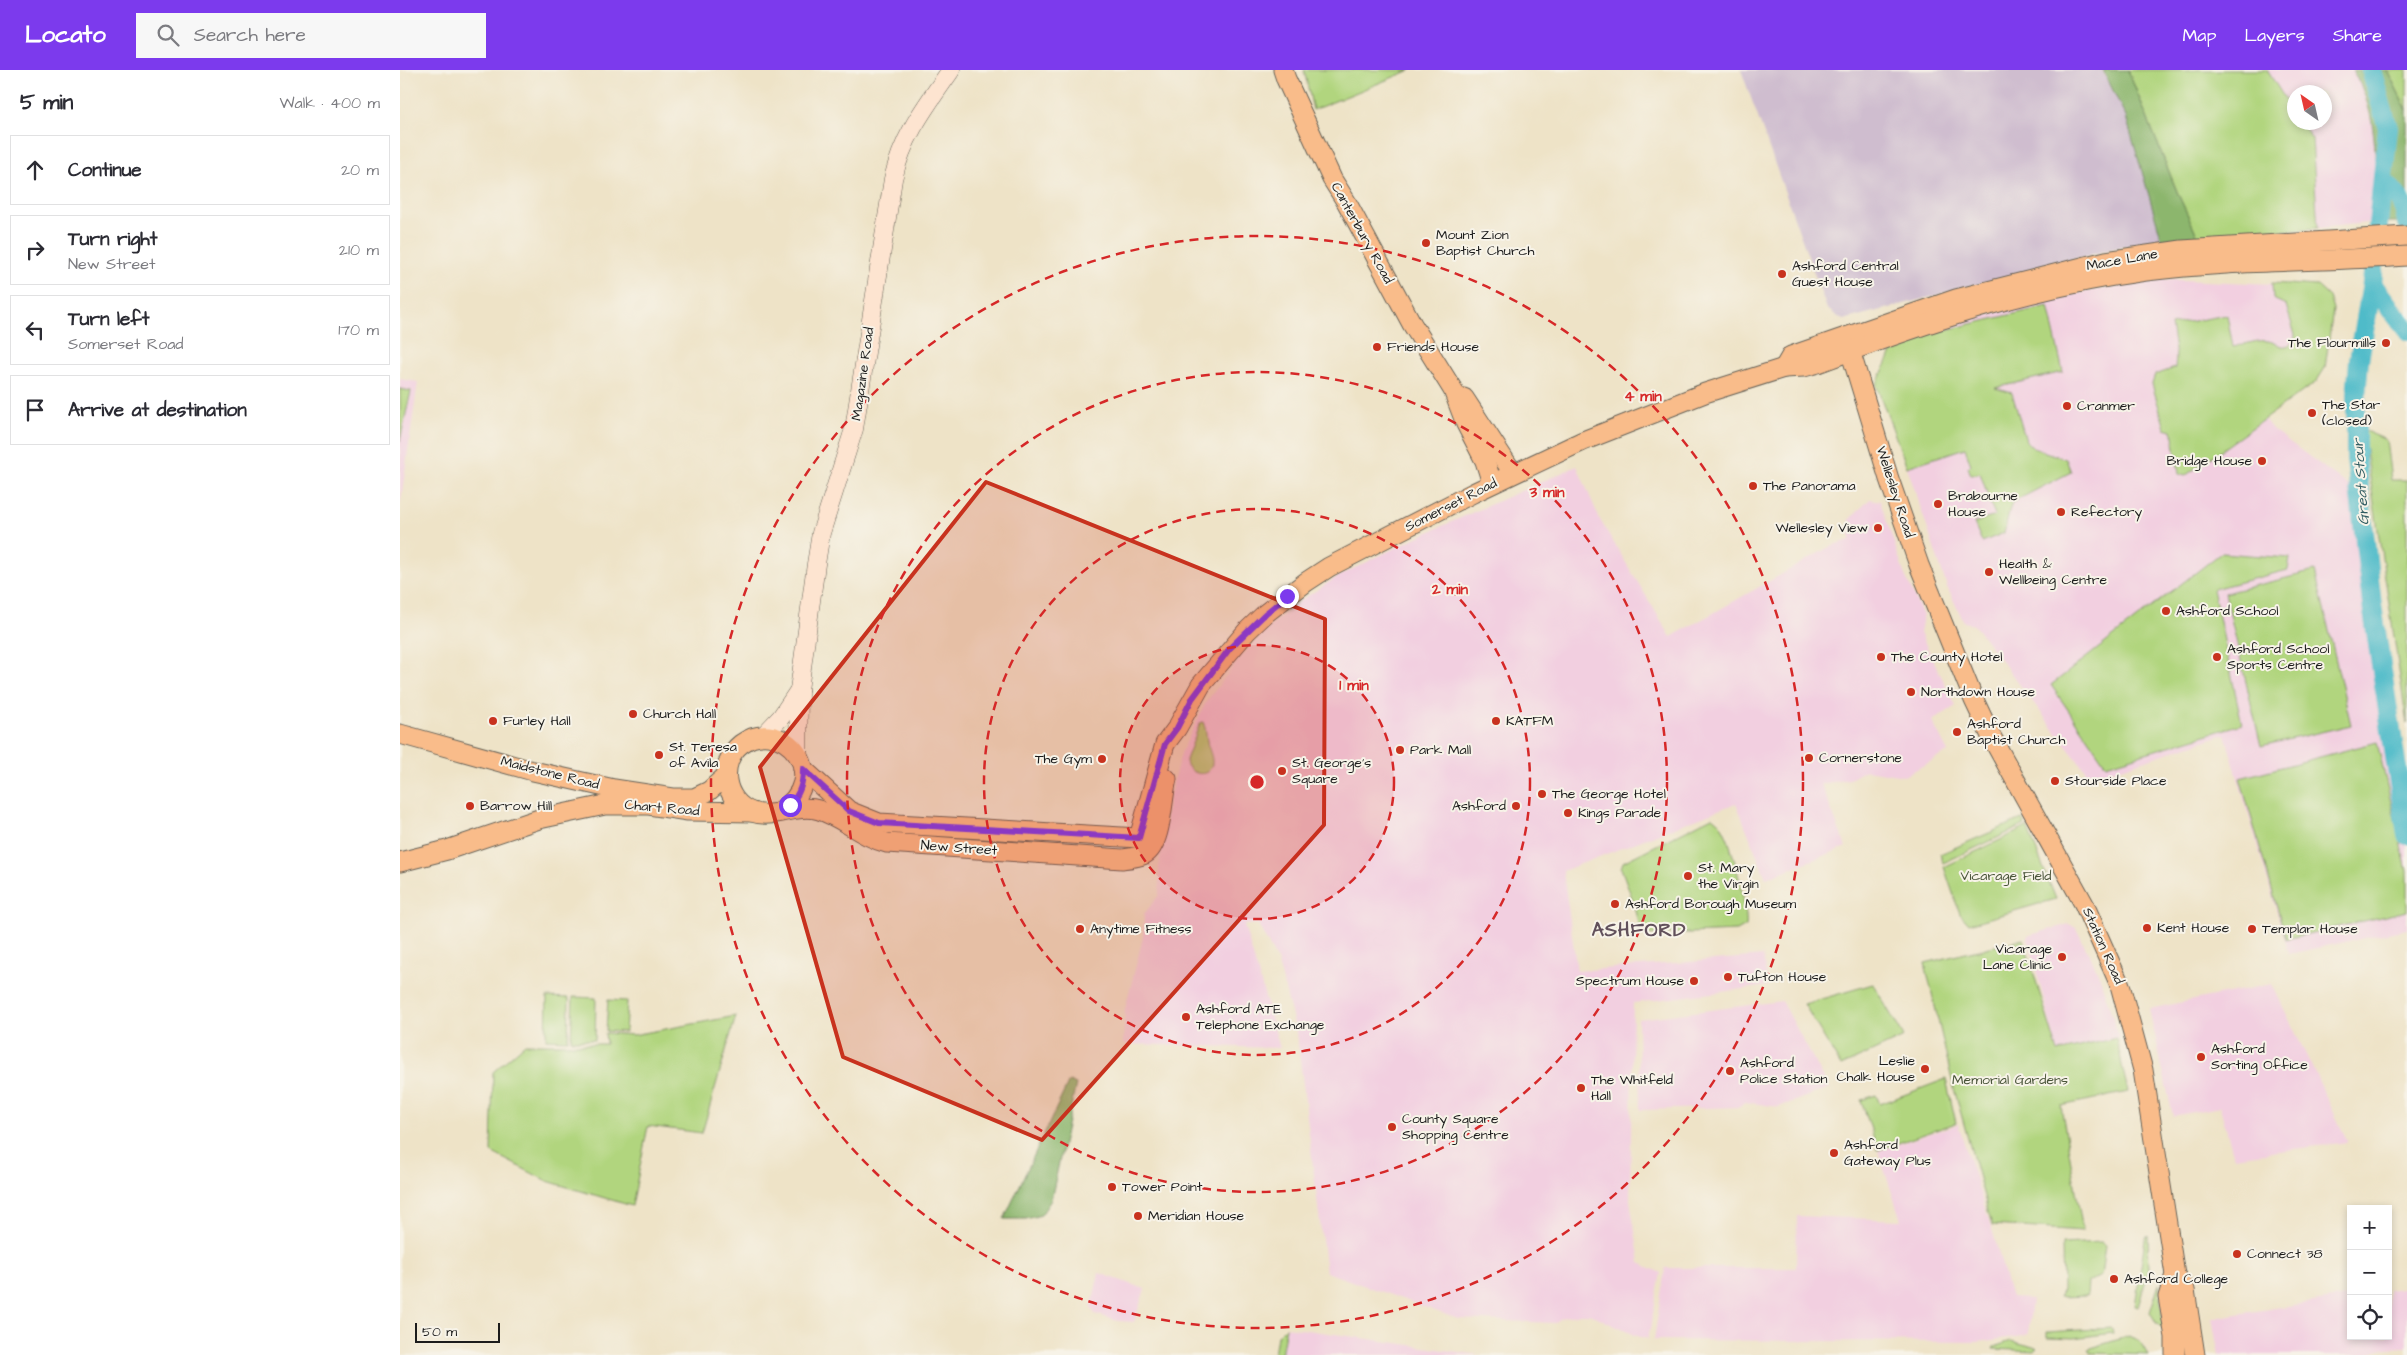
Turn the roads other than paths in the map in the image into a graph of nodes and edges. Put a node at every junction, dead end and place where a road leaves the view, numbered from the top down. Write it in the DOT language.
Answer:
graph roads {
  1 [pos="951,70"];
  2 [pos="1283,70"];
  3 [pos="2407,236"];
  4 [pos="2407,256"];
  5 [pos="1848,344"];
  6 [pos="1453,390"];
  7 [pos="1513,473"];
  8 [pos="1492,483"];
  9 [pos="1951,644"];
  10 [pos="799,690"];
  11 [pos="400,734"];
  12 [pos="763,736"];
  13 [pos="801,762"];
  14 [pos="726,776"];
  15 [pos="752,812"];
  16 [pos="779,812"];
  17 [pos="1142,846"];
  18 [pos="400,862"];
  19 [pos="2175,1275"];
  20 [pos="2175,1355"];
  21 [pos="2195,1355"];
  1 -- 10 [label="street, Magazine Road"];
  2 -- 6 [label="main road, Canterbury Road"];
  3 -- 5 [label="main road, Mace Lane"];
  4 -- 5 [label="main road, Mace Lane"];
  5 -- 7 [label="main road, Somerset Road"];
  5 -- 9 [label="main road, Wellesley Road"];
  6 -- 7 [label="main road, Canterbury Road"];
  6 -- 8 [label="main road, Canterbury Road"];
  7 -- 8 [label="main road, Somerset Road"];
  8 -- 17 [label="main road, Somerset Road"];
  9 -- 19 [label="main road, Station Road"];
  10 -- 12 [label="street, Magazine Road"];
  10 -- 13 [label="street, Magazine Road"];
  11 -- 14 [label="main road, Maidstone Road"];
  12 -- 13 [label="main road"];
  12 -- 14 [label="main road"];
  13 -- 16 [label="main road"];
  13 -- 17 [label="main road, New Street"];
  14 -- 15 [label="main road"];
  15 -- 16 [label="main road"];
  15 -- 18 [label="main road, Chart Road"];
  16 -- 17 [label="main road, New Street"];
  19 -- 20 [label="main road, Station Road"];
  19 -- 21 [label="main road, Station Road"];
}
